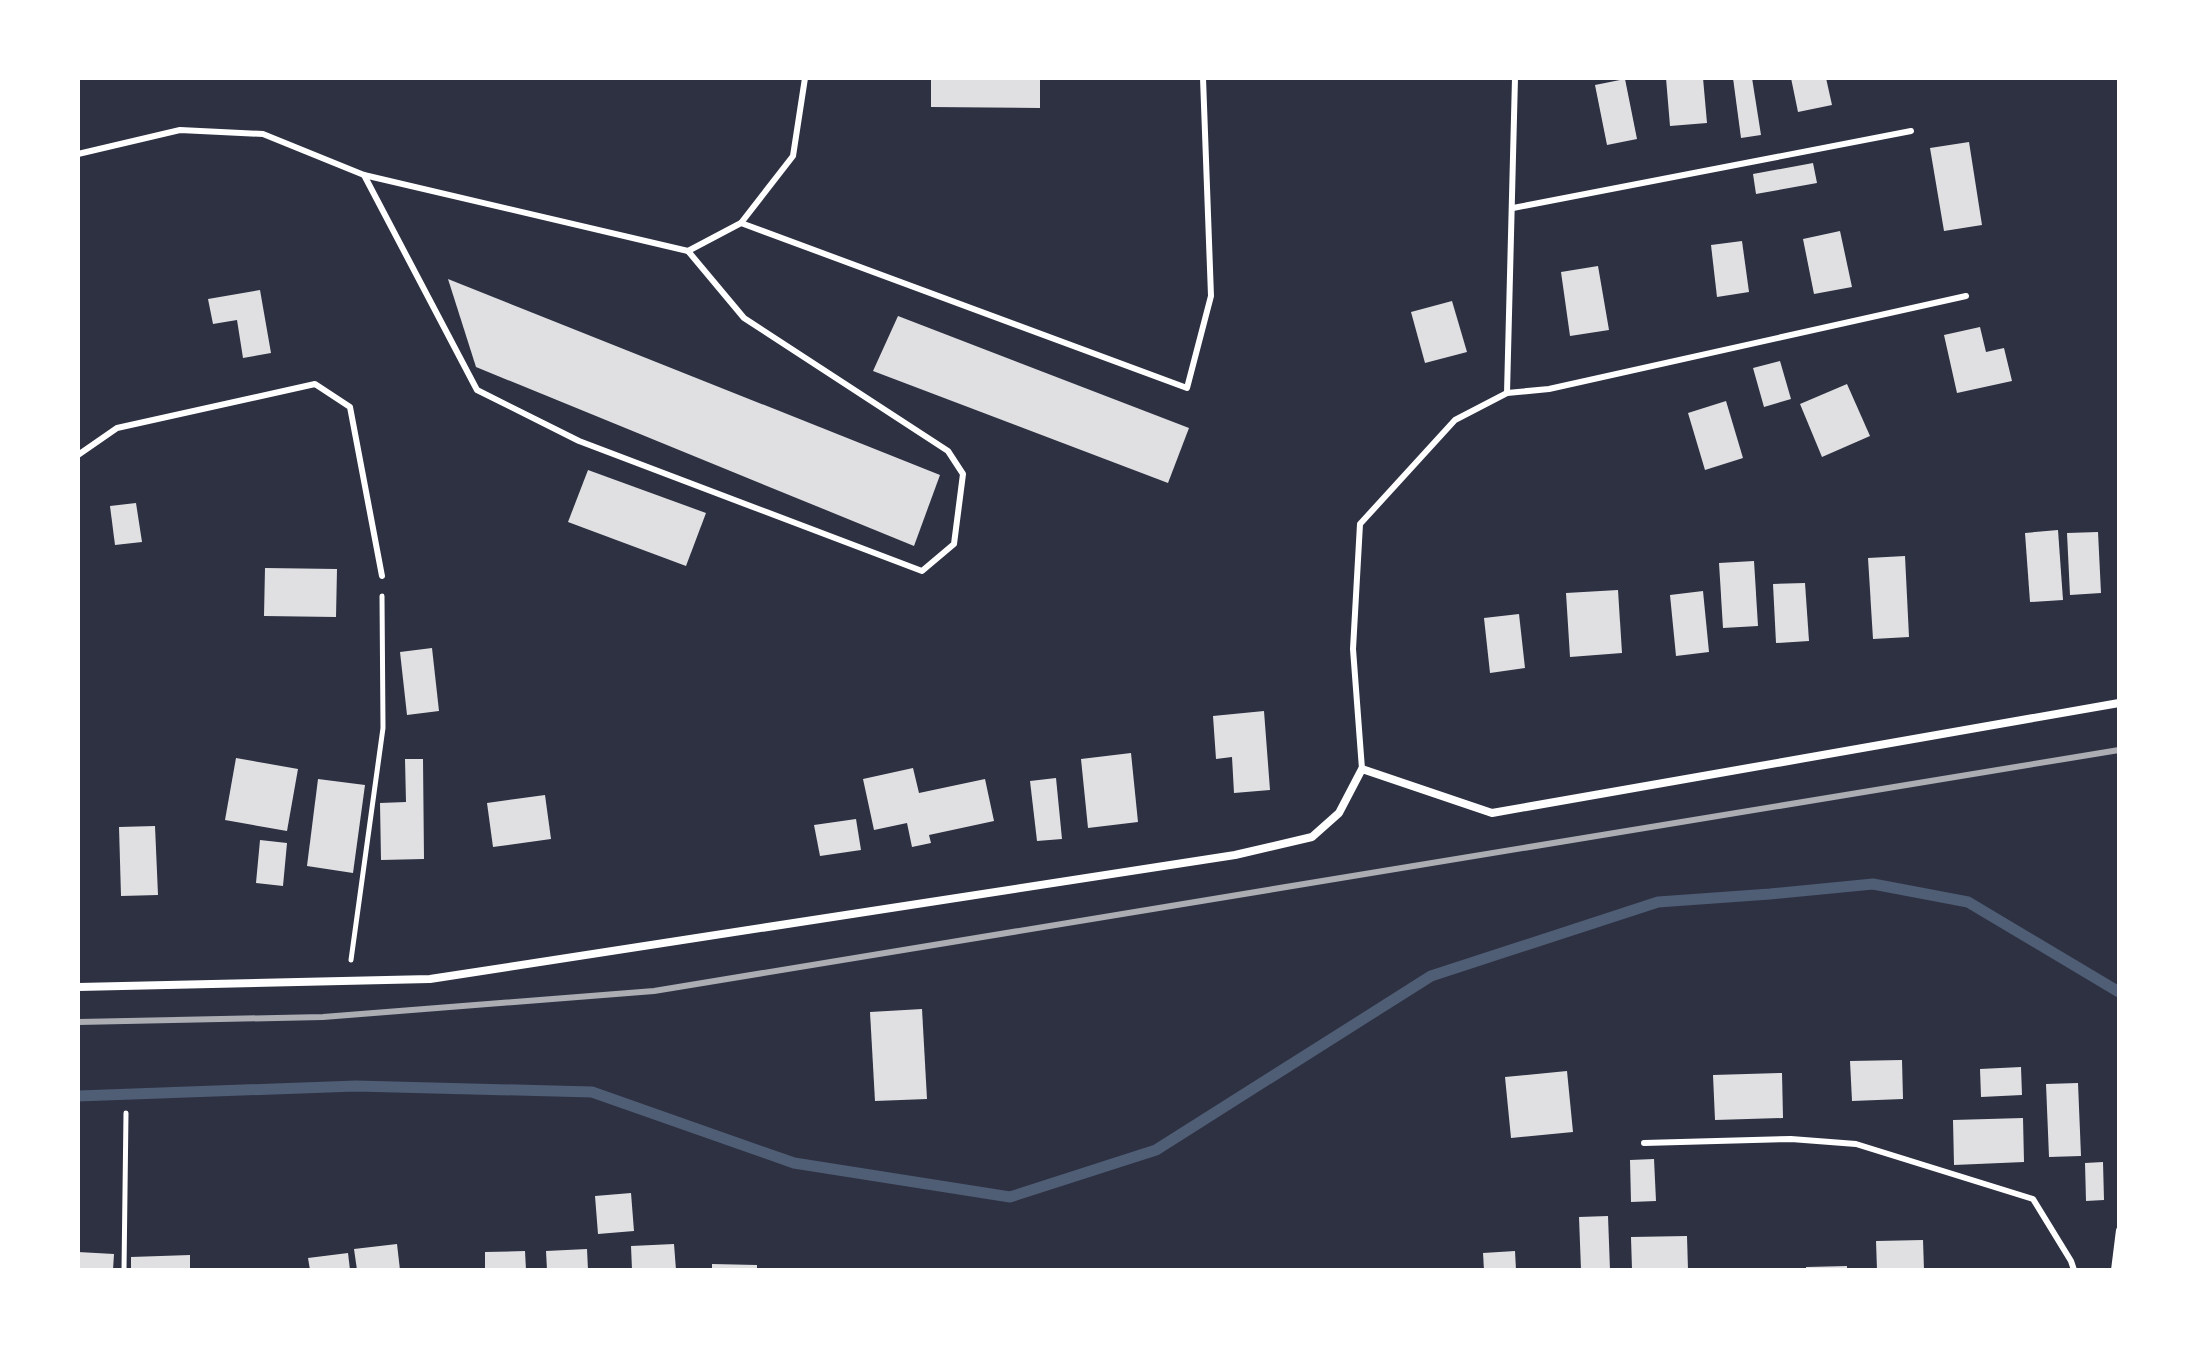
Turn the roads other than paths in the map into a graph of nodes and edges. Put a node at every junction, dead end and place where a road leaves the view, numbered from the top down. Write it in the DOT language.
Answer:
graph roads {
  1 [pos="805,78"];
  2 [pos="1203,78"];
  3 [pos="1515,78"];
  4 [pos="1911,131"];
  5 [pos="78,154"];
  6 [pos="364,175"];
  7 [pos="1513,208"];
  8 [pos="741,223"];
  9 [pos="688,251"];
  10 [pos="1966,296"];
  11 [pos="1507,393"];
  12 [pos="78,455"];
  13 [pos="382,576"];
  14 [pos="2119,703"];
  15 [pos="1362,769"];
  16 [pos="78,987"];
  17 [pos="1644,1143"];
  18 [pos="2119,1230"];
  19 [pos="2074,1270"];
  20 [pos="2114,1270"];
  1 -- 8 [label="lane"];
  2 -- 8 [label="lane"];
  3 -- 7 [label="lane"];
  4 -- 7 [label="lane"];
  5 -- 6 [label="lane"];
  6 -- 9 [label="lane"];
  6 -- 9 [label="lane"];
  7 -- 11 [label="lane"];
  8 -- 9 [label="lane"];
  10 -- 11 [label="lane"];
  11 -- 15 [label="lane"];
  12 -- 13 [label="lane"];
  14 -- 15 [label="street"];
  15 -- 16 [label="street"];
  17 -- 19 [label="lane"];
  18 -- 20 [label="lane"];
}
